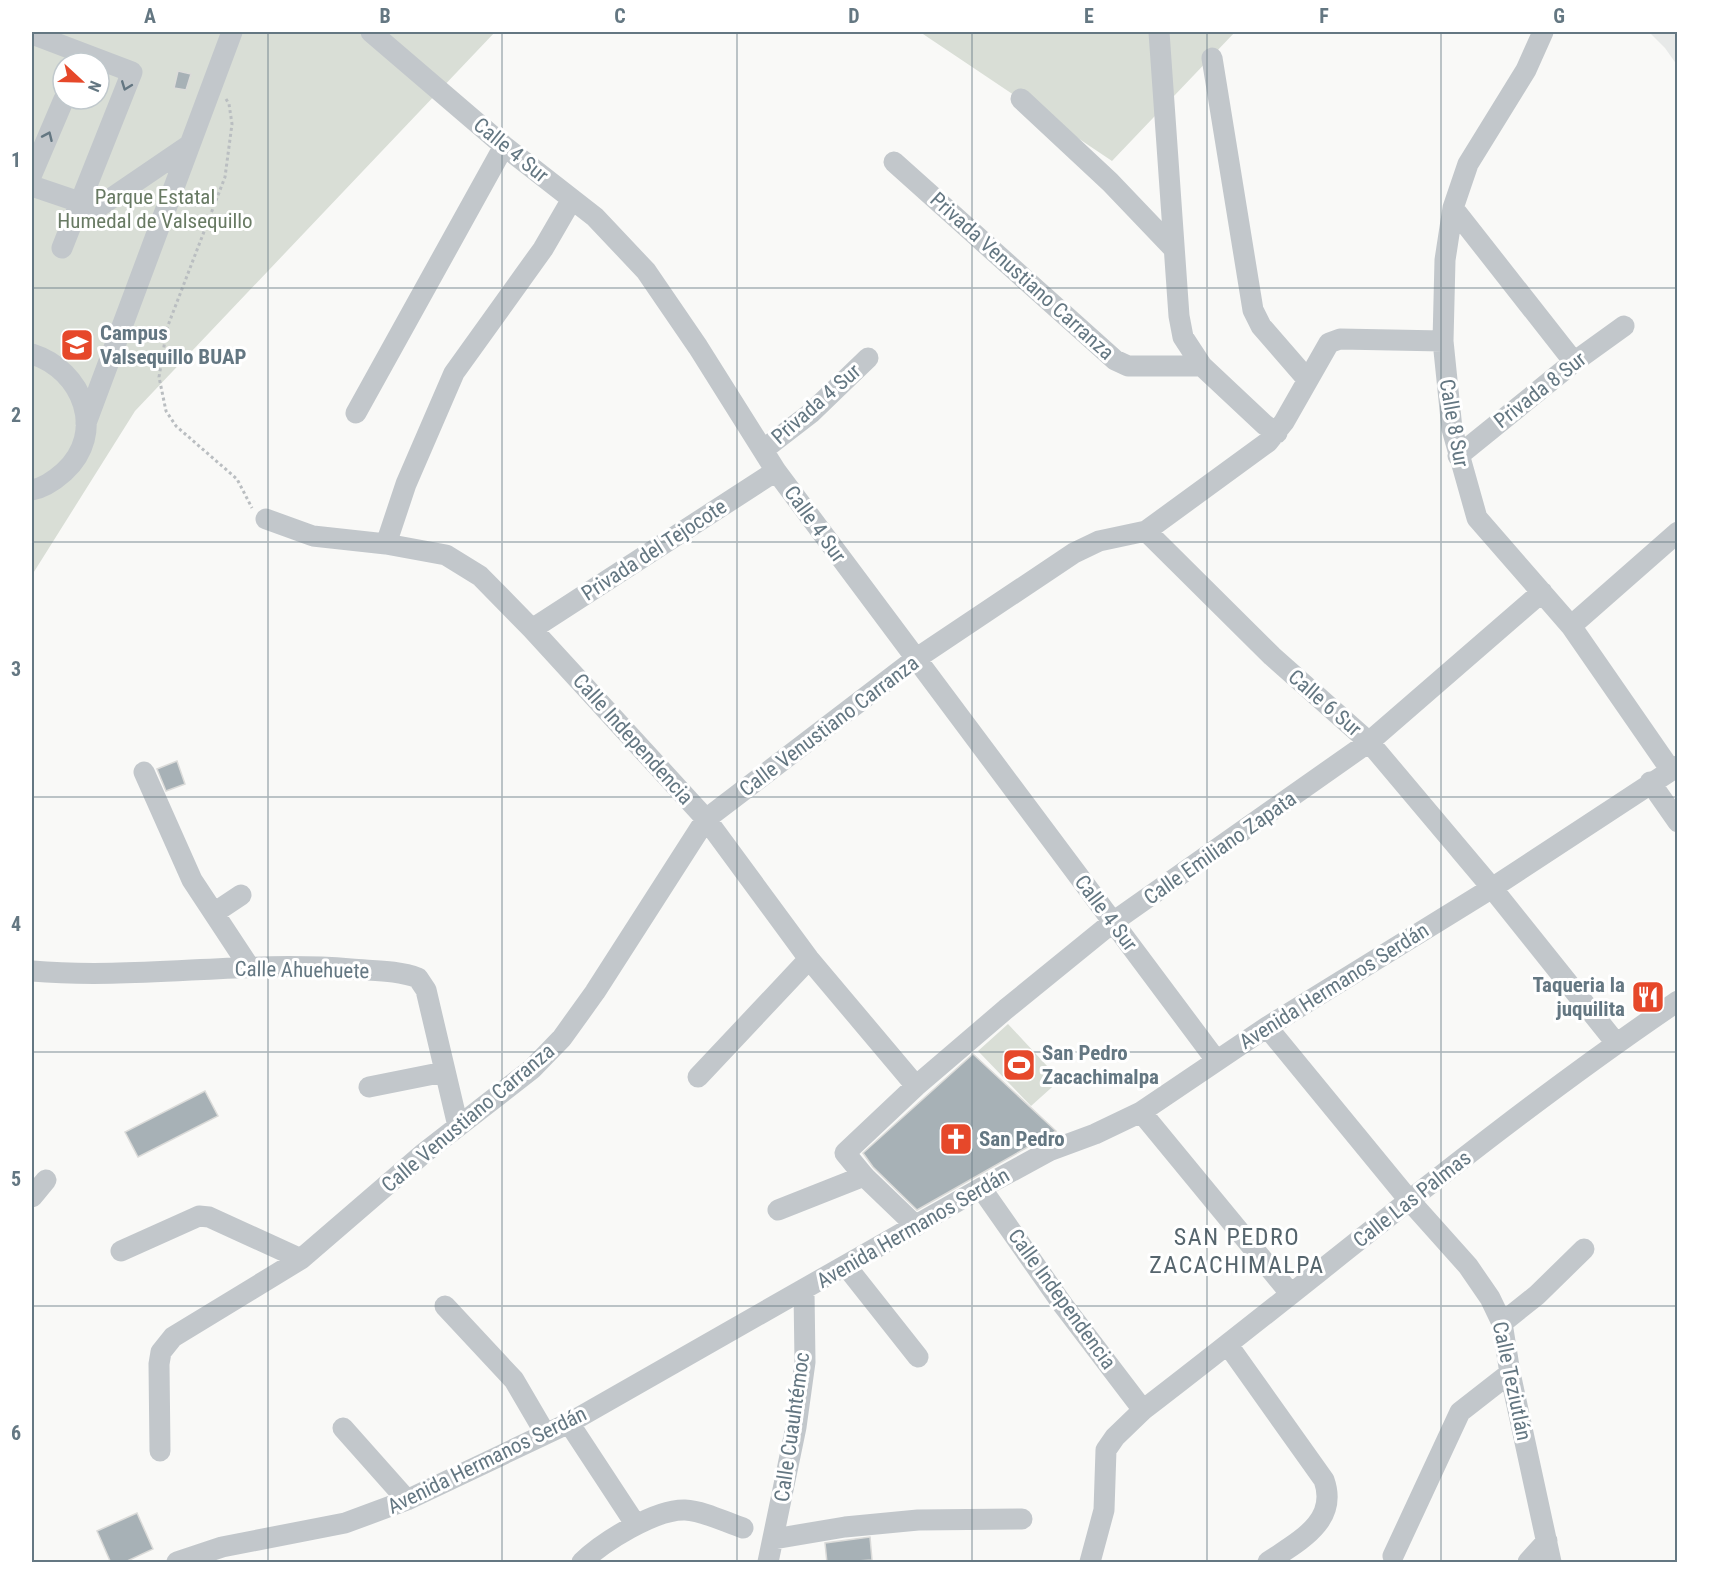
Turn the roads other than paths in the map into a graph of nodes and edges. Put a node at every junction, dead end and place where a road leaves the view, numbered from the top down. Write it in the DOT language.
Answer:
graph roads {
  1 [pos="232,32"];
  2 [pos="371,32"];
  3 [pos="1159,32"];
  4 [pos="1543,32"];
  5 [pos="32,36"];
  6 [pos="66,51"];
  7 [pos="1212,58"];
  8 [pos="111,66"];
  9 [pos="1021,99"];
  10 [pos="59,111"];
  11 [pos="188,146"];
  12 [pos="504,146"];
  13 [pos="894,162"];
  14 [pos="32,174"];
  15 [pos="32,186"];
  16 [pos="572,199"];
  17 [pos="82,203"];
  18 [pos="1454,208"];
  19 [pos="62,248"];
  20 [pos="1174,249"];
  21 [pos="1624,326"];
  22 [pos="1443,341"];
  23 [pos="32,354"];
  24 [pos="868,358"];
  25 [pos="1574,362"];
  26 [pos="1202,366"];
  27 [pos="1307,380"];
  28 [pos="356,412"];
  29 [pos="86,423"];
  30 [pos="1277,433"];
  31 [pos="763,450"];
  32 [pos="1458,456"];
  33 [pos="776,471"];
  34 [pos="32,490"];
  35 [pos="266,519"];
  36 [pos="1146,531"];
  37 [pos="1677,532"];
  38 [pos="386,544"];
  39 [pos="1542,592"];
  40 [pos="1571,626"];
  41 [pos="532,629"];
  42 [pos="915,660"];
  43 [pos="1369,742"];
  44 [pos="1674,767"];
  45 [pos="144,772"];
  46 [pos="1650,782"];
  47 [pos="706,819"];
  48 [pos="1677,822"];
  49 [pos="1492,888"];
  50 [pos="241,895"];
  51 [pos="214,913"];
  52 [pos="1113,922"];
  53 [pos="809,959"];
  54 [pos="250,968"];
  55 [pos="32,971"];
  56 [pos="1677,1001"];
  57 [pos="1267,1027"];
  58 [pos="1616,1043"];
  59 [pos="1216,1060"];
  60 [pos="444,1072"];
  61 [pos="698,1077"];
  62 [pos="916,1086"];
  63 [pos="369,1087"];
  64 [pos="1141,1112"];
  65 [pos="458,1126"];
  66 [pos="864,1176"];
  67 [pos="46,1180"];
  68 [pos="981,1188"];
  69 [pos="32,1197"];
  70 [pos="1409,1200"];
  71 [pos="778,1210"];
  72 [pos="916,1226"];
  73 [pos="1584,1249"];
  74 [pos="121,1251"];
  75 [pos="302,1259"];
  76 [pos="846,1266"];
  77 [pos="804,1291"];
  78 [pos="1290,1293"];
  79 [pos="445,1306"];
  80 [pos="1502,1323"];
  81 [pos="1228,1345"];
  82 [pos="918,1357"];
  83 [pos="1510,1373"];
  84 [pos="1143,1410"];
  85 [pos="569,1423"];
  86 [pos="343,1428"];
  87 [pos="545,1433"];
  88 [pos="160,1451"];
  89 [pos="407,1500"];
  90 [pos="1022,1519"];
  91 [pos="636,1525"];
  92 [pos="743,1528"];
  93 [pos="774,1539"];
  94 [pos="1547,1541"];
  95 [pos="1393,1556"];
  96 [pos="177,1563"];
  97 [pos="582,1563"];
  98 [pos="768,1563"];
  99 [pos="1090,1563"];
  100 [pos="1268,1563"];
  101 [pos="1528,1563"];
  102 [pos="1551,1563"];
  1 -- 11 [label="street"];
  2 -- 12 [label="street, Calle 4 Sur"];
  3 -- 20 [label="street"];
  4 -- 18 [label="street, Calle 8 Sur"];
  5 -- 6 [label="street"];
  7 -- 27 [label="street"];
  8 -- 17 [label="street, one-way"];
  9 -- 20 [label="street"];
  14 -- 10 [label="street, one-way"];
  11 -- 17 [label="street"];
  11 -- 29 [label="street"];
  12 -- 16 [label="street, Calle 4 Sur"];
  12 -- 28 [label="street"];
  13 -- 26 [label="street, Privada Venustiano Carranza"];
  15 -- 17 [label="street"];
  16 -- 31 [label="street, Calle 4 Sur"];
  16 -- 38 [label="street"];
  17 -- 19 [label="street"];
  18 -- 22 [label="street, Calle 8 Sur"];
  18 -- 25 [label="street"];
  20 -- 26 [label="street"];
  21 -- 25 [label="street, Privada 8 Sur"];
  22 -- 27 [label="street, Calle Venustiano Carranza"];
  22 -- 32 [label="street, Calle 8 Sur"];
  23 -- 29 [label="street"];
  24 -- 31 [label="street, Privada 4 Sur"];
  25 -- 32 [label="street, Privada 8 Sur"];
  26 -- 30 [label="street"];
  27 -- 30 [label="street, Calle Venustiano Carranza"];
  29 -- 34 [label="street"];
  30 -- 36 [label="street, Calle Venustiano Carranza"];
  31 -- 33 [label="street, Calle 4 Sur"];
  32 -- 39 [label="street, Calle 8 Sur"];
  33 -- 41 [label="street, Privada del Tejocote"];
  33 -- 42 [label="street, Calle 4 Sur"];
  35 -- 38 [label="street, Calle Independencia"];
  36 -- 42 [label="street, Calle Venustiano Carranza"];
  36 -- 43 [label="street, Calle 6 Sur"];
  37 -- 40 [label="street"];
  38 -- 41 [label="street, Calle Independencia"];
  39 -- 40 [label="street, Calle 8 Sur"];
  39 -- 43 [label="street, Calle Emiliano Zapata"];
  40 -- 44 [label="street, Calle 8 Sur"];
  41 -- 47 [label="street, Calle Independencia"];
  42 -- 47 [label="street, Calle Venustiano Carranza"];
  42 -- 52 [label="street, Calle 4 Sur"];
  43 -- 49 [label="street, Calle 6 Sur"];
  43 -- 52 [label="street, Calle Emiliano Zapata"];
  44 -- 46 [label="street, Avenida Hermanos Serdán"];
  45 -- 51 [label="street"];
  46 -- 48 [label="street"];
  46 -- 49 [label="street, Avenida Hermanos Serdán"];
  47 -- 53 [label="street, Calle Independencia"];
  47 -- 65 [label="street, Calle Venustiano Carranza"];
  49 -- 57 [label="street, Avenida Hermanos Serdán"];
  49 -- 58 [label="street, Calle 6 Sur"];
  50 -- 51 [label="street"];
  51 -- 54 [label="street"];
  52 -- 59 [label="street, Calle 4 Sur"];
  52 -- 62 [label="street, Calle Emiliano Zapata"];
  53 -- 61 [label="street"];
  53 -- 62 [label="street, Calle Independencia"];
  54 -- 55 [label="street, Calle Ahuehuete"];
  54 -- 60 [label="street, Calle Ahuehuete"];
  56 -- 58 [label="street, Calle Las Palmas"];
  57 -- 59 [label="street, Avenida Hermanos Serdán"];
  57 -- 70 [label="street, Calle Teziutlán"];
  58 -- 70 [label="street, Calle Las Palmas"];
  59 -- 64 [label="street, Avenida Hermanos Serdán"];
  60 -- 63 [label="street"];
  60 -- 65 [label="street, Calle Ahuehuete"];
  62 -- 66 [label="street, Calle Emiliano Zapata"];
  64 -- 68 [label="street, Avenida Hermanos Serdán"];
  64 -- 78 [label="street"];
  65 -- 75 [label="street, Calle Venustiano Carranza"];
  66 -- 71 [label="street"];
  66 -- 72 [label="street"];
  67 -- 69 [label="street"];
  68 -- 72 [label="street, Avenida Hermanos Serdán"];
  68 -- 84 [label="street, Calle Independencia"];
  70 -- 78 [label="street, Calle Las Palmas"];
  70 -- 80 [label="street, Calle Teziutlán"];
  72 -- 76 [label="street, Avenida Hermanos Serdán"];
  73 -- 80 [label="street"];
  74 -- 75 [label="street"];
  75 -- 88 [label="street, Calle Venustiano Carranza"];
  76 -- 77 [label="street, Avenida Hermanos Serdán"];
  76 -- 82 [label="street"];
  77 -- 85 [label="street, Avenida Hermanos Serdán"];
  77 -- 93 [label="street, Calle Cuauhtémoc"];
  78 -- 81 [label="street, Calle Las Palmas"];
  79 -- 87 [label="street"];
  80 -- 83 [label="street, Calle Teziutlán"];
  81 -- 84 [label="street, Calle Las Palmas"];
  81 -- 100 [label="street"];
  83 -- 94 [label="street, Calle Teziutlán"];
  83 -- 95 [label="street"];
  84 -- 99 [label="street, Calle Las Palmas"];
  85 -- 87 [label="street, Avenida Hermanos Serdán"];
  85 -- 91 [label="street"];
  86 -- 89 [label="street"];
  87 -- 89 [label="street, Avenida Hermanos Serdán"];
  89 -- 96 [label="street, Avenida Hermanos Serdán"];
  90 -- 93 [label="street"];
  91 -- 92 [label="street"];
  91 -- 97 [label="street"];
  93 -- 98 [label="street, Calle Cuauhtémoc"];
  94 -- 101 [label="street"];
  94 -- 102 [label="street, Calle Teziutlán"];
}
